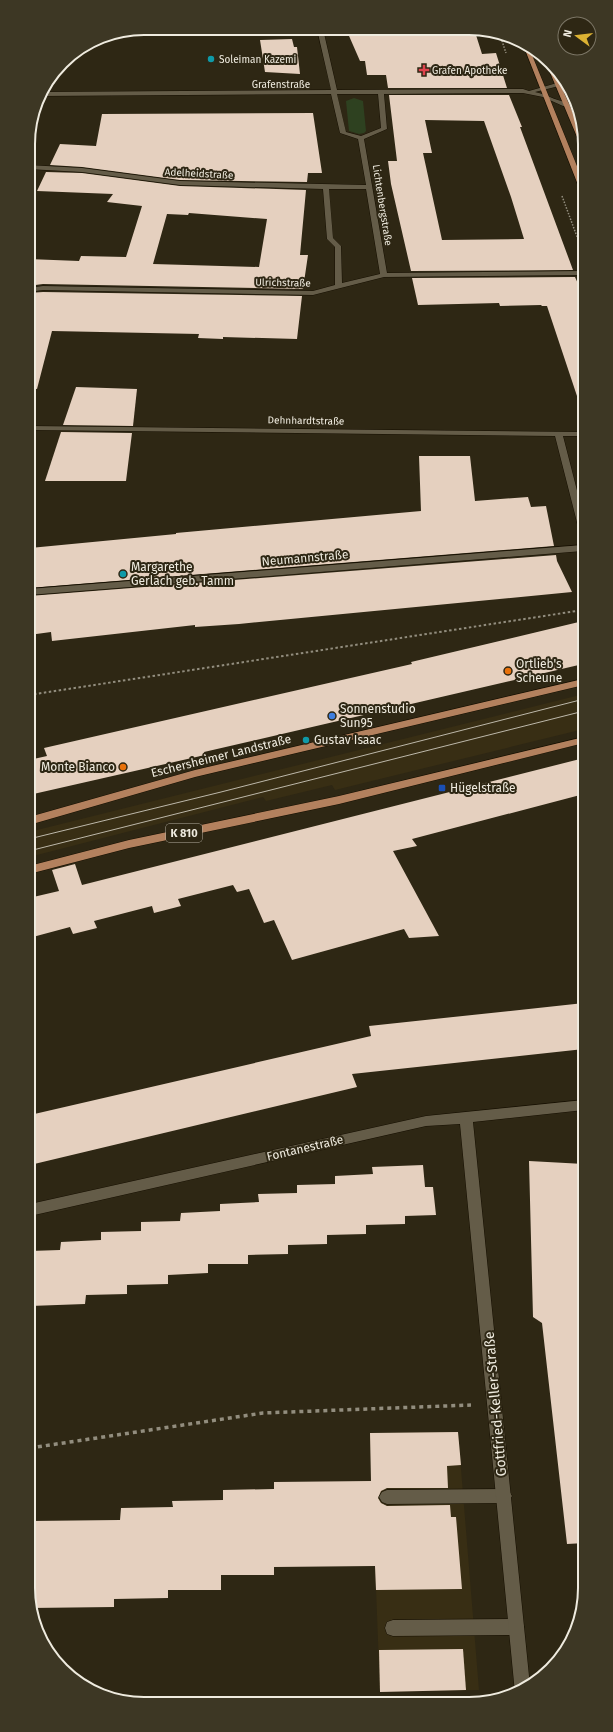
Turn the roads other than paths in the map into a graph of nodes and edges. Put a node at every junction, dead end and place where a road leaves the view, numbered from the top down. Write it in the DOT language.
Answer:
graph roads {
  1 [pos="321,35"];
  2 [pos="527,52"];
  3 [pos="552,73"];
  4 [pos="557,85"];
  5 [pos="541,90"];
  6 [pos="523,91"];
  7 [pos="335,92"];
  8 [pos="381,93"];
  9 [pos="47,94"];
  10 [pos="545,96"];
  11 [pos="565,105"];
  12 [pos="570,105"];
  13 [pos="577,132"];
  14 [pos="361,138"];
  15 [pos="35,167"];
  16 [pos="578,178"];
  17 [pos="370,187"];
  18 [pos="326,188"];
  19 [pos="578,273"];
  20 [pos="384,275"];
  21 [pos="339,287"];
  22 [pos="35,289"];
  23 [pos="35,428"];
  24 [pos="578,434"];
  25 [pos="559,435"];
  26 [pos="578,510"];
  27 [pos="578,548"];
  28 [pos="35,592"];
  29 [pos="578,683"];
  30 [pos="578,741"];
  31 [pos="35,819"];
  32 [pos="35,868"];
  33 [pos="578,1106"];
  34 [pos="466,1118"];
  35 [pos="35,1209"];
  36 [pos="504,1496"];
  37 [pos="388,1497"];
  38 [pos="516,1627"];
  39 [pos="393,1628"];
  40 [pos="521,1683"];
  1 -- 7 [label="street"];
  2 -- 5 [label="main road"];
  3 -- 4 [label="main road"];
  4 -- 5 [label="street, Grafenstraße"];
  4 -- 11 [label="main road"];
  5 -- 6 [label="street, Grafenstraße"];
  5 -- 10 [label="main road"];
  6 -- 8 [label="street, Grafenstraße"];
  6 -- 10 [label="street, Grafenstraße"];
  7 -- 8 [label="street, Grafenstraße"];
  7 -- 9 [label="street, Grafenstraße"];
  7 -- 14 [label="street"];
  8 -- 14 [label="street"];
  10 -- 11 [label="street, Grafenstraße"];
  10 -- 16 [label="main road"];
  11 -- 12 [label="street, Grafenstraße"];
  11 -- 13 [label="main road"];
  14 -- 17 [label="street, Lichtenbergstraße"];
  15 -- 18 [label="street, Adelheidstraße"];
  17 -- 18 [label="street, Adelheidstraße"];
  17 -- 20 [label="street, Lichtenbergstraße"];
  18 -- 21 [label="street"];
  19 -- 20 [label="street, Ulrichstraße"];
  20 -- 21 [label="street, Ulrichstraße"];
  21 -- 22 [label="street, Ulrichstraße"];
  23 -- 25 [label="street, Dehnhardtstraße"];
  24 -- 25 [label="street, Dehnhardtstraße"];
  25 -- 26 [label="street"];
  27 -- 28 [label="street, Neumannstraße"];
  29 -- 31 [label="main road, Eschersheimer Landstraße"];
  30 -- 32 [label="main road, K 810"];
  33 -- 34 [label="street, Fontanestraße"];
  34 -- 35 [label="street, Fontanestraße"];
  34 -- 36 [label="street, Gottfried-Keller-Straße"];
  36 -- 37 [label="street"];
  36 -- 38 [label="street, Gottfried-Keller-Straße"];
  38 -- 39 [label="street"];
  38 -- 40 [label="street, Gottfried-Keller-Straße"];
}
